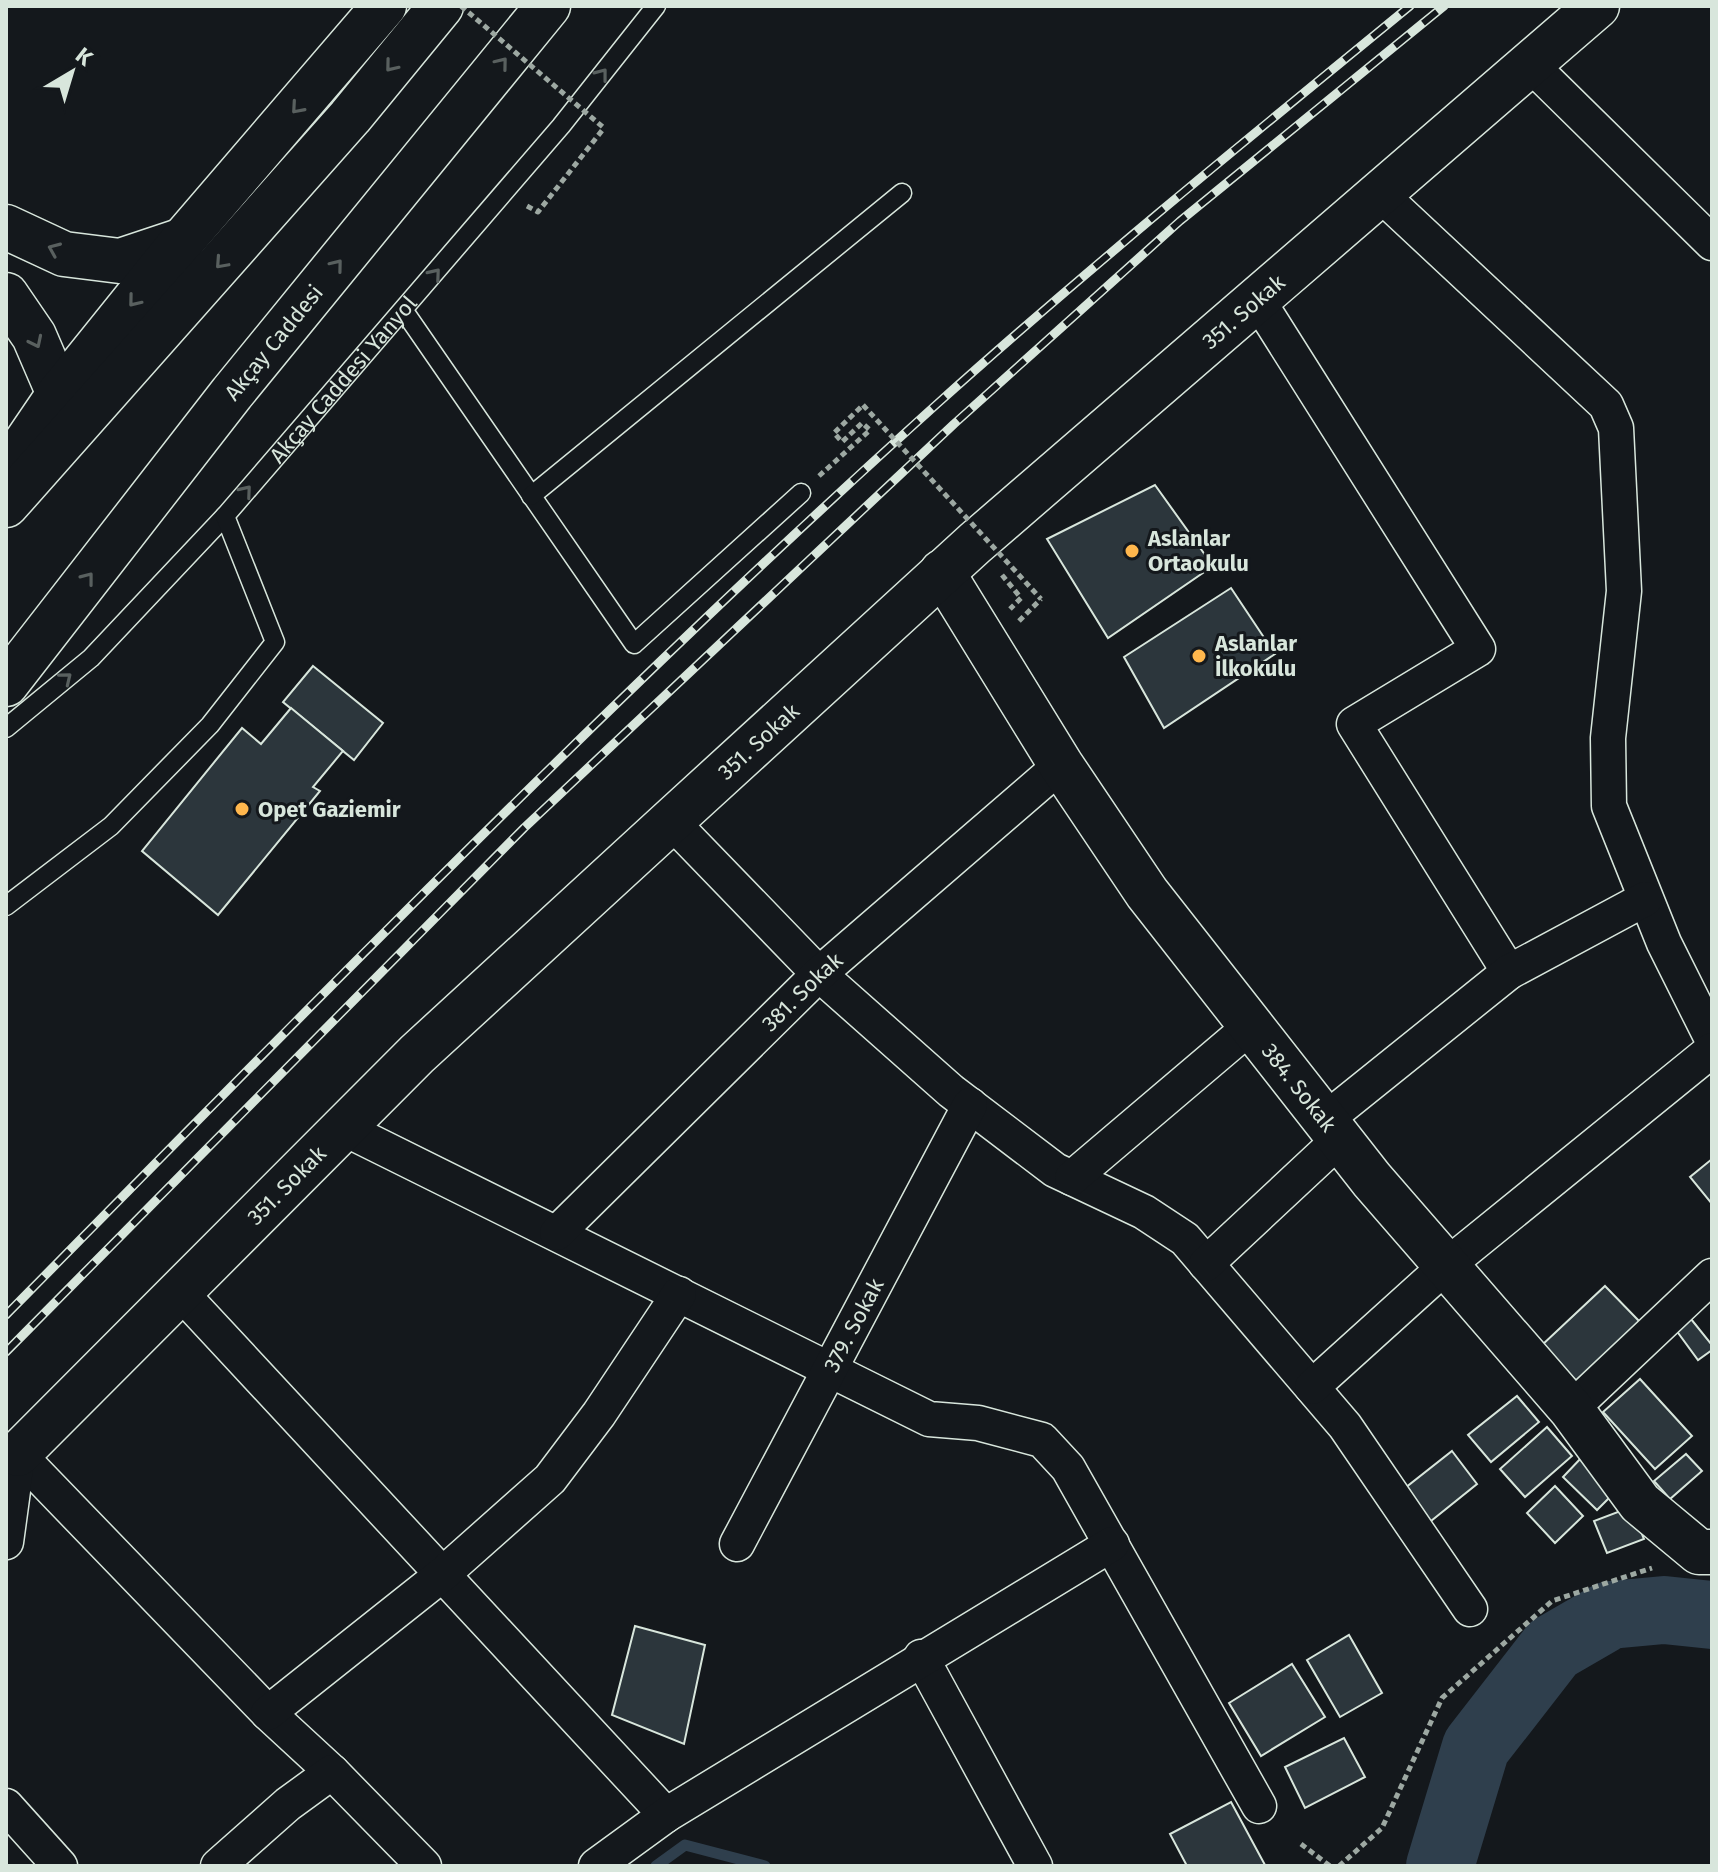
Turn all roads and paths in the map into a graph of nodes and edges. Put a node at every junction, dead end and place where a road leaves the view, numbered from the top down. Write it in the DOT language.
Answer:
graph roads {
  1 [pos="384,6"];
  2 [pos="441,6"];
  3 [pos="461,6"];
  4 [pos="548,6"];
  5 [pos="656,6"];
  6 [pos="1597,6"];
  7 [pos="1529,63"];
  8 [pos="557,186"];
  9 [pos="902,193"];
  10 [pos="1379,193"];
  11 [pos="6,227"];
  12 [pos="183,240"];
  13 [pos="1712,243"];
  14 [pos="6,295"];
  15 [pos="1257,299"];
  16 [pos="404,311"];
  17 [pos="59,394"];
  18 [pos="6,472"];
  19 [pos="801,493"];
  20 [pos="531,496"];
  21 [pos="6,505"];
  22 [pos="225,516"];
  23 [pos="942,572"];
  24 [pos="1041,599"];
  25 [pos="6,684"];
  26 [pos="6,728"];
  27 [pos="1061,765"];
  28 [pos="671,821"];
  29 [pos="1645,899"];
  30 [pos="6,906"];
  31 [pos="1509,972"];
  32 [pos="819,974"];
  33 [pos="1251,1026"];
  34 [pos="1712,1039"];
  35 [pos="1712,1050"];
  36 [pos="970,1105"];
  37 [pos="343,1128"];
  38 [pos="1333,1130"];
  39 [pos="1072,1178"];
  40 [pos="557,1233"];
  41 [pos="1206,1264"];
  42 [pos="1446,1266"];
  43 [pos="1712,1276"];
  44 [pos="180,1292"];
  45 [pos="679,1294"];
  46 [pos="831,1370"];
  47 [pos="1312,1387"];
  48 [pos="1571,1409"];
  49 [pos="12,1461"];
  50 [pos="6,1542"];
  51 [pos="737,1544"];
  52 [pos="1112,1544"];
  53 [pos="1705,1552"];
  54 [pos="443,1574"];
  55 [pos="1470,1609"];
  56 [pos="921,1657"];
  57 [pos="268,1713"];
  58 [pos="332,1772"];
  59 [pos="6,1806"];
  60 [pos="1259,1806"];
  61 [pos="666,1815"];
  62 [pos="1301,1844"];
  63 [pos="60,1866"];
  64 [pos="218,1866"];
  65 [pos="424,1866"];
  66 [pos="596,1866"];
  67 [pos="1035,1866"];
  68 [pos="1330,1866"];
  69 [pos="1339,1866"];
  1 -- 12 [label="main road, one-way"];
  2 -- 21 [label="main road, one-way"];
  3 -- 8 [label="path, bridge"];
  25 -- 4 [label="main road, Akçay Caddesi, one-way"];
  16 -- 5 [label="lane, Akçay Caddesi Yanyol, one-way"];
  6 -- 7 [label="main road, 351. Sokak"];
  7 -- 10 [label="main road, 351. Sokak"];
  7 -- 13 [label="street"];
  9 -- 20 [label="lane"];
  10 -- 15 [label="main road, 351. Sokak"];
  10 -- 29 [label="street"];
  12 -- 11 [label="main road, one-way"];
  12 -- 17 [label="main road, one-way"];
  14 -- 17 [label="main road, one-way"];
  15 -- 23 [label="main road, 351. Sokak"];
  15 -- 31 [label="street"];
  16 -- 20 [label="lane"];
  22 -- 16 [label="lane, Akçay Caddesi Yanyol, one-way"];
  17 -- 18 [label="main road"];
  19 -- 20 [label="lane"];
  19 -- 24 [label="path, bridge"];
  26 -- 22 [label="lane, Akçay Caddesi Yanyol, one-way"];
  22 -- 30 [label="lane"];
  23 -- 27 [label="main road, 384. Sokak"];
  23 -- 28 [label="main road, 351. Sokak"];
  27 -- 32 [label="street, 381. Sokak"];
  27 -- 33 [label="main road, 384. Sokak"];
  28 -- 32 [label="street"];
  28 -- 37 [label="main road, 351. Sokak"];
  29 -- 31 [label="street"];
  29 -- 34 [label="street"];
  31 -- 38 [label="street"];
  32 -- 36 [label="street"];
  32 -- 40 [label="street, 381. Sokak"];
  33 -- 38 [label="main road, 384. Sokak"];
  33 -- 39 [label="street"];
  35 -- 42 [label="street"];
  36 -- 39 [label="street"];
  36 -- 46 [label="street, 379. Sokak"];
  37 -- 40 [label="street"];
  37 -- 44 [label="main road, 351. Sokak"];
  38 -- 41 [label="street"];
  38 -- 42 [label="main road, 384. Sokak"];
  39 -- 41 [label="street"];
  40 -- 45 [label="street"];
  41 -- 47 [label="street"];
  42 -- 47 [label="street"];
  42 -- 48 [label="main road, 384. Sokak"];
  43 -- 48 [label="street"];
  44 -- 49 [label="main road, 351. Sokak"];
  44 -- 54 [label="street"];
  45 -- 46 [label="street"];
  45 -- 54 [label="street"];
  46 -- 51 [label="street, 379. Sokak"];
  46 -- 52 [label="street"];
  47 -- 55 [label="street"];
  48 -- 53 [label="main road, 384. Sokak"];
  49 -- 50 [label="street"];
  49 -- 57 [label="street"];
  52 -- 56 [label="street"];
  52 -- 60 [label="street"];
  53 -- 69 [label="path"];
  54 -- 57 [label="street"];
  54 -- 61 [label="street"];
  56 -- 61 [label="street"];
  56 -- 67 [label="street"];
  57 -- 58 [label="street"];
  58 -- 64 [label="street"];
  58 -- 65 [label="street"];
  59 -- 63 [label="street"];
  61 -- 66 [label="street"];
  62 -- 68 [label="path"];
}
